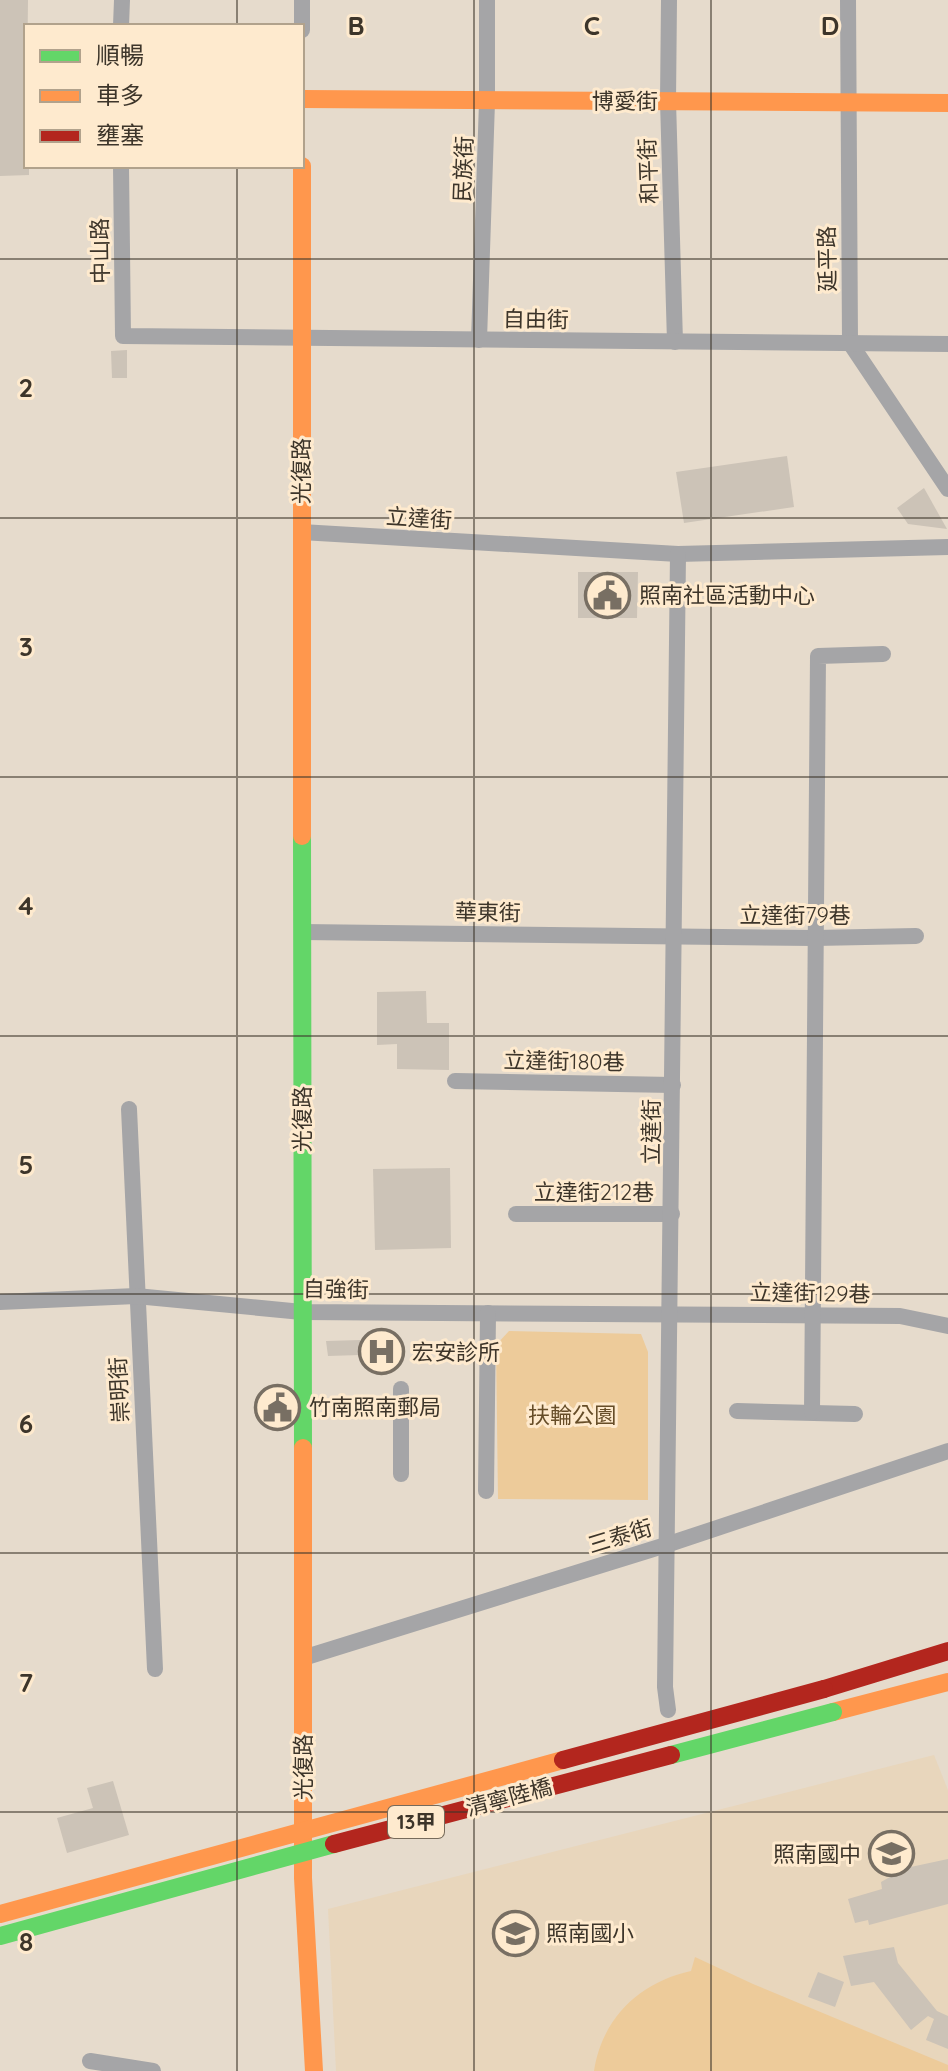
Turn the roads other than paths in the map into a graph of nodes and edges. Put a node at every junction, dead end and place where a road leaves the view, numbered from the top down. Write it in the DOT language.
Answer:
graph roads {
  1 [pos="122,0"];
  2 [pos="302,0"];
  3 [pos="487,0"];
  4 [pos="669,0"];
  5 [pos="848,0"];
  6 [pos="121,24"];
  7 [pos="302,24"];
  8 [pos="304,99"];
  9 [pos="668,101"];
  10 [pos="487,102"];
  11 [pos="848,103"];
  12 [pos="948,103"];
  13 [pos="121,168"];
  14 [pos="302,168"];
  15 [pos="123,336"];
  16 [pos="301,339"];
  17 [pos="479,340"];
  18 [pos="675,342"];
  19 [pos="850,343"];
  20 [pos="948,344"];
  21 [pos="948,489"];
  22 [pos="301,532"];
  23 [pos="948,547"];
  24 [pos="678,554"];
  25 [pos="883,654"];
  26 [pos="302,932"];
  27 [pos="916,936"];
  28 [pos="675,937"];
  29 [pos="815,938"];
  30 [pos="455,1081"];
  31 [pos="673,1085"];
  32 [pos="129,1109"];
  33 [pos="516,1214"];
  34 [pos="672,1214"];
  35 [pos="136,1296"];
  36 [pos="0,1302"];
  37 [pos="302,1312"];
  38 [pos="488,1313"];
  39 [pos="671,1313"];
  40 [pos="812,1314"];
  41 [pos="948,1326"];
  42 [pos="401,1389"];
  43 [pos="737,1411"];
  44 [pos="812,1412"];
  45 [pos="855,1414"];
  46 [pos="948,1451"];
  47 [pos="401,1474"];
  48 [pos="486,1491"];
  49 [pos="666,1545"];
  50 [pos="948,1651"];
  51 [pos="303,1658"];
  52 [pos="155,1669"];
  53 [pos="948,1682"];
  54 [pos="668,1710"];
  55 [pos="0,1914"];
  56 [pos="0,1936"];
  57 [pos="90,2061"];
  58 [pos="153,2071"];
  59 [pos="314,2071"];
  1 -- 6 [label="street"];
  2 -- 7 [label="street"];
  3 -- 10 [label="street, 民族街"];
  4 -- 9 [label="street, 和平街"];
  5 -- 11 [label="street, 延平路"];
  8 -- 10 [label="street, 博愛街"];
  9 -- 10 [label="street, 博愛街"];
  9 -- 11 [label="street, 博愛街"];
  9 -- 18 [label="street, 和平街"];
  10 -- 17 [label="street, 民族街"];
  11 -- 12 [label="street, 博愛街"];
  11 -- 19 [label="street, 延平路"];
  13 -- 15 [label="street, 中山路"];
  14 -- 16 [label="street, 光復路"];
  15 -- 16 [label="street, 自由街"];
  16 -- 17 [label="street, 自由街"];
  16 -- 22 [label="street, 光復路"];
  17 -- 18 [label="street, 自由街"];
  18 -- 19 [label="street, 自由街"];
  19 -- 20 [label="street, 自由街"];
  19 -- 21 [label="street"];
  22 -- 24 [label="street, 立達街"];
  22 -- 26 [label="street, 光復路"];
  23 -- 24 [label="street, 立達街"];
  24 -- 28 [label="street, 立達街"];
  25 -- 29 [label="street"];
  26 -- 28 [label="street, 華東街"];
  26 -- 37 [label="street, 光復路"];
  27 -- 29 [label="street, 立達街79巷"];
  28 -- 29 [label="street, 立達街79巷"];
  28 -- 31 [label="street, 立達街"];
  29 -- 40 [label="street"];
  30 -- 31 [label="street, 立達街180巷"];
  31 -- 34 [label="street, 立達街"];
  32 -- 35 [label="street, 崇明街"];
  33 -- 34 [label="street, 立達街212巷"];
  34 -- 39 [label="street, 立達街"];
  35 -- 36 [label="street, 自強街"];
  35 -- 37 [label="street, 自強街"];
  35 -- 52 [label="street, 崇明街"];
  37 -- 38 [label="street, 自強街"];
  37 -- 51 [label="street, 光復路"];
  38 -- 39 [label="street, 自強街"];
  38 -- 48 [label="street"];
  39 -- 40 [label="street, 立達街129巷"];
  39 -- 49 [label="street, 立達街"];
  40 -- 41 [label="street, 立達街129巷"];
  40 -- 44 [label="street"];
  42 -- 47 [label="street"];
  43 -- 44 [label="street"];
  44 -- 45 [label="street"];
  46 -- 49 [label="street, 三泰街"];
  49 -- 51 [label="street, 三泰街"];
  49 -- 54 [label="street, 立達街"];
  50 -- 55 [label="street, 清寧陸橋 / 13甲, bridge"];
  51 -- 59 [label="street, 光復路"];
  53 -- 56 [label="street, 清寧陸橋 / 13甲, bridge"];
  57 -- 58 [label="street"];
}
